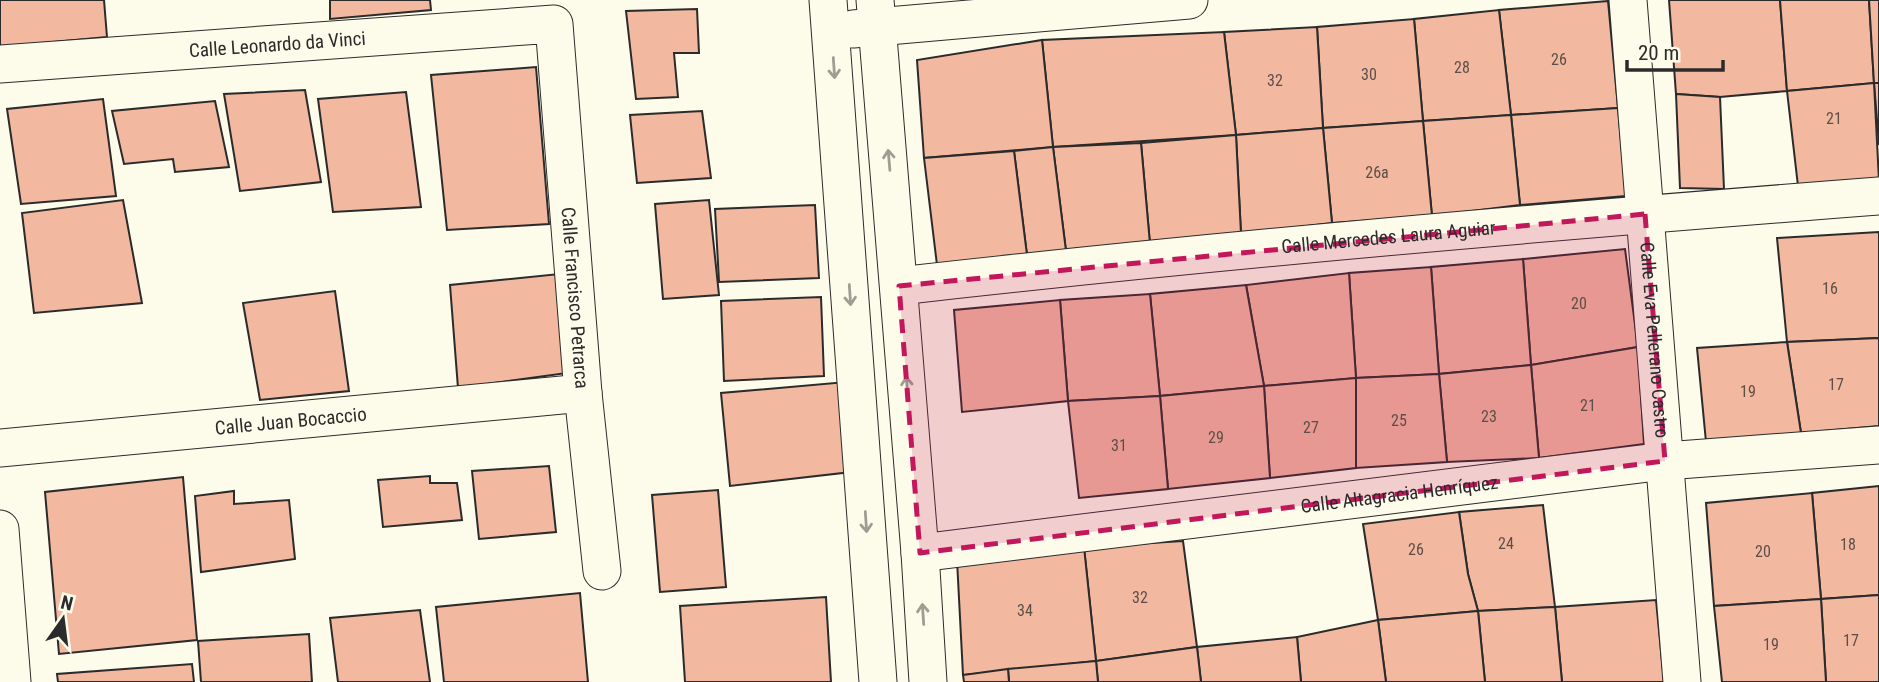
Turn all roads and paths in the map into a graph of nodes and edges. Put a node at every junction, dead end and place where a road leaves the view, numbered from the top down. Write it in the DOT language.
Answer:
graph roads {
  1 [pos="1189,0"];
  2 [pos="1628,0"];
  3 [pos="876,14"];
  4 [pos="829,15"];
  5 [pos="554,24"];
  6 [pos="0,64"];
  7 [pos="1879,196"];
  8 [pos="1645,214"];
  9 [pos="899,286"];
  10 [pos="583,393"];
  11 [pos="1879,445"];
  12 [pos="0,448"];
  13 [pos="1665,461"];
  14 [pos="0,529"];
  15 [pos="920,553"];
  16 [pos="601,571"];
  17 [pos="12,682"];
  18 [pos="878,682"];
  19 [pos="928,682"];
  20 [pos="1682,682"];
  1 -- 3 [label="street"];
  2 -- 8 [label="street, Calle Eva Pellerano Castro"];
  3 -- 4 [label="street"];
  9 -- 3 [label="street, one-way"];
  4 -- 18 [label="street, one-way"];
  5 -- 6 [label="street, Calle Leonardo da Vinci"];
  5 -- 10 [label="street, Calle Francisco Petrarca"];
  7 -- 8 [label="street, Calle Mercedes Laura Aguiar"];
  8 -- 9 [label="street, Calle Mercedes Laura Aguiar"];
  8 -- 13 [label="street, Calle Eva Pellerano Castro"];
  15 -- 9 [label="street, one-way"];
  10 -- 12 [label="street, Calle Juan Bocaccio"];
  10 -- 16 [label="street, Calle Francisco Petrarca"];
  11 -- 13 [label="street, Calle Altagracia Henríquez"];
  13 -- 15 [label="street, Calle Altagracia Henríquez"];
  13 -- 20 [label="street, Calle Eva Pellerano Castro"];
  14 -- 17 [label="street"];
  19 -- 15 [label="street, one-way"];
}
